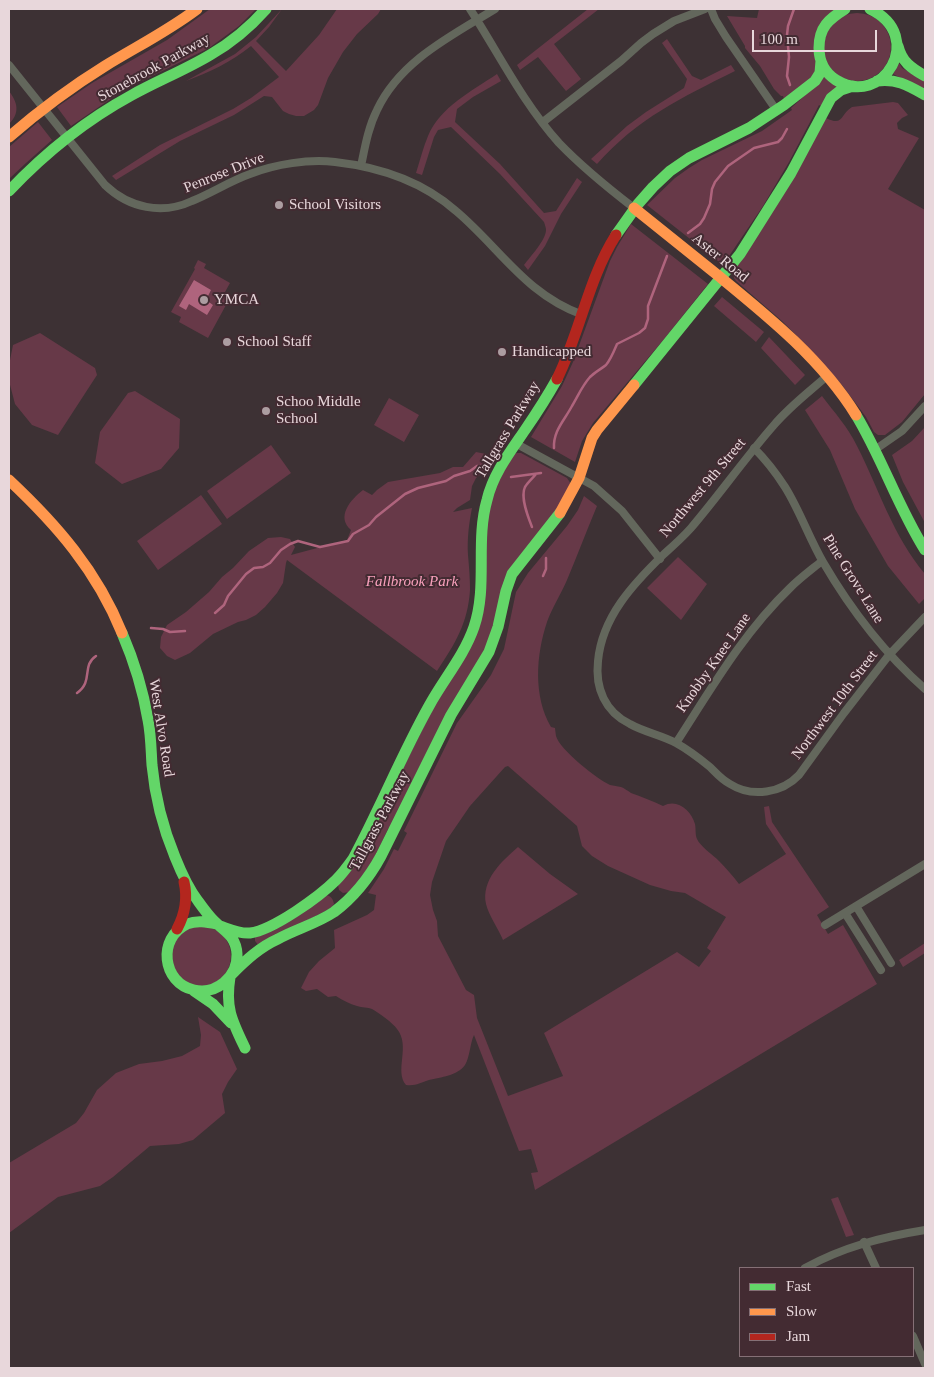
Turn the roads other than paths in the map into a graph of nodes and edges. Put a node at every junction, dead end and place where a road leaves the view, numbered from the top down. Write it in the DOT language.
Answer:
graph roads {
  1 [pos="197,9"];
  2 [pos="266,9"];
  3 [pos="470,9"];
  4 [pos="495,9"];
  5 [pos="705,9"];
  6 [pos="711,9"];
  7 [pos="845,9"];
  8 [pos="873,10"];
  9 [pos="477,20"];
  10 [pos="896,40"];
  11 [pos="821,61"];
  12 [pos="9,65"];
  13 [pos="925,76"];
  14 [pos="875,82"];
  15 [pos="853,86"];
  16 [pos="925,95"];
  17 [pos="43,108"];
  18 [pos="777,111"];
  19 [pos="543,122"];
  20 [pos="9,137"];
  21 [pos="67,138"];
  22 [pos="361,166"];
  23 [pos="9,191"];
  24 [pos="634,208"];
  25 [pos="721,278"];
  26 [pos="583,315"];
  27 [pos="827,376"];
  28 [pos="925,406"];
  29 [pos="515,443"];
  30 [pos="754,448"];
  31 [pos="876,449"];
  32 [pos="579,478"];
  33 [pos="9,480"];
  34 [pos="925,550"];
  35 [pos="660,558"];
  36 [pos="822,561"];
  37 [pos="925,617"];
  38 [pos="889,655"];
  39 [pos="925,690"];
  40 [pos="676,743"];
  41 [pos="925,864"];
  42 [pos="180,868"];
  43 [pos="856,906"];
  44 [pos="846,913"];
  45 [pos="218,925"];
  46 [pos="824,925"];
  47 [pos="174,933"];
  48 [pos="892,963"];
  49 [pos="881,970"];
  50 [pos="231,976"];
  51 [pos="192,990"];
  52 [pos="235,1028"];
  53 [pos="245,1048"];
  54 [pos="925,1230"];
  55 [pos="864,1242"];
  56 [pos="807,1267"];
  57 [pos="876,1267"];
  58 [pos="914,1338"];
  59 [pos="925,1364"];
  1 -- 17 [label="street, Stonebrook Parkway"];
  2 -- 21 [label="street, Stonebrook Parkway"];
  3 -- 9 [label="street, Aster Road"];
  4 -- 9 [label="street"];
  5 -- 19 [label="street"];
  6 -- 18 [label="street"];
  7 -- 11 [label="street"];
  8 -- 10 [label="street"];
  9 -- 19 [label="street, Aster Road"];
  9 -- 22 [label="street"];
  10 -- 13 [label="street"];
  10 -- 14 [label="street"];
  11 -- 15 [label="street"];
  11 -- 18 [label="street, Tallgrass Parkway"];
  12 -- 17 [label="street, Penrose Drive"];
  14 -- 15 [label="street, Tallgrass Parkway"];
  14 -- 16 [label="street, Tallgrass Parkway"];
  15 -- 25 [label="street, Tallgrass Parkway"];
  17 -- 20 [label="street, Stonebrook Parkway"];
  17 -- 21 [label="street, Penrose Drive"];
  18 -- 24 [label="street, Tallgrass Parkway"];
  19 -- 24 [label="street, Aster Road"];
  21 -- 22 [label="street, Penrose Drive"];
  21 -- 23 [label="street, Stonebrook Parkway"];
  22 -- 26 [label="street, Penrose Drive"];
  24 -- 25 [label="street, Aster Road"];
  24 -- 26 [label="street, Tallgrass Parkway"];
  25 -- 27 [label="street, Aster Road"];
  25 -- 32 [label="street, Tallgrass Parkway"];
  26 -- 29 [label="street, Tallgrass Parkway"];
  27 -- 30 [label="street, Northwest 9th Street"];
  27 -- 31 [label="street, Aster Road"];
  28 -- 31 [label="street"];
  29 -- 32 [label="street"];
  29 -- 45 [label="street, Tallgrass Parkway"];
  30 -- 35 [label="street, Northwest 9th Street"];
  30 -- 36 [label="street, Pine Grove Lane"];
  31 -- 34 [label="street, Aster Road"];
  32 -- 35 [label="street"];
  32 -- 50 [label="street, Tallgrass Parkway"];
  33 -- 42 [label="street, West Alvo Road"];
  35 -- 40 [label="street, Northwest 9th Street"];
  36 -- 38 [label="street, Pine Grove Lane"];
  36 -- 40 [label="street, Knobby Knee Lane"];
  37 -- 38 [label="street, Northwest 10th Street"];
  38 -- 39 [label="street, Pine Grove Lane"];
  38 -- 40 [label="street, Northwest 10th Street"];
  41 -- 43 [label="street"];
  42 -- 45 [label="street, West Alvo Road"];
  42 -- 47 [label="street, West Alvo Road"];
  43 -- 44 [label="street"];
  43 -- 48 [label="street"];
  44 -- 46 [label="street"];
  44 -- 49 [label="street"];
  45 -- 47 [label="street"];
  45 -- 50 [label="street"];
  47 -- 51 [label="street"];
  50 -- 51 [label="street"];
  50 -- 52 [label="street"];
  51 -- 52 [label="street"];
  52 -- 53 [label="street"];
  54 -- 55 [label="street"];
  55 -- 56 [label="street"];
  55 -- 57 [label="street"];
  58 -- 59 [label="street"];
}
